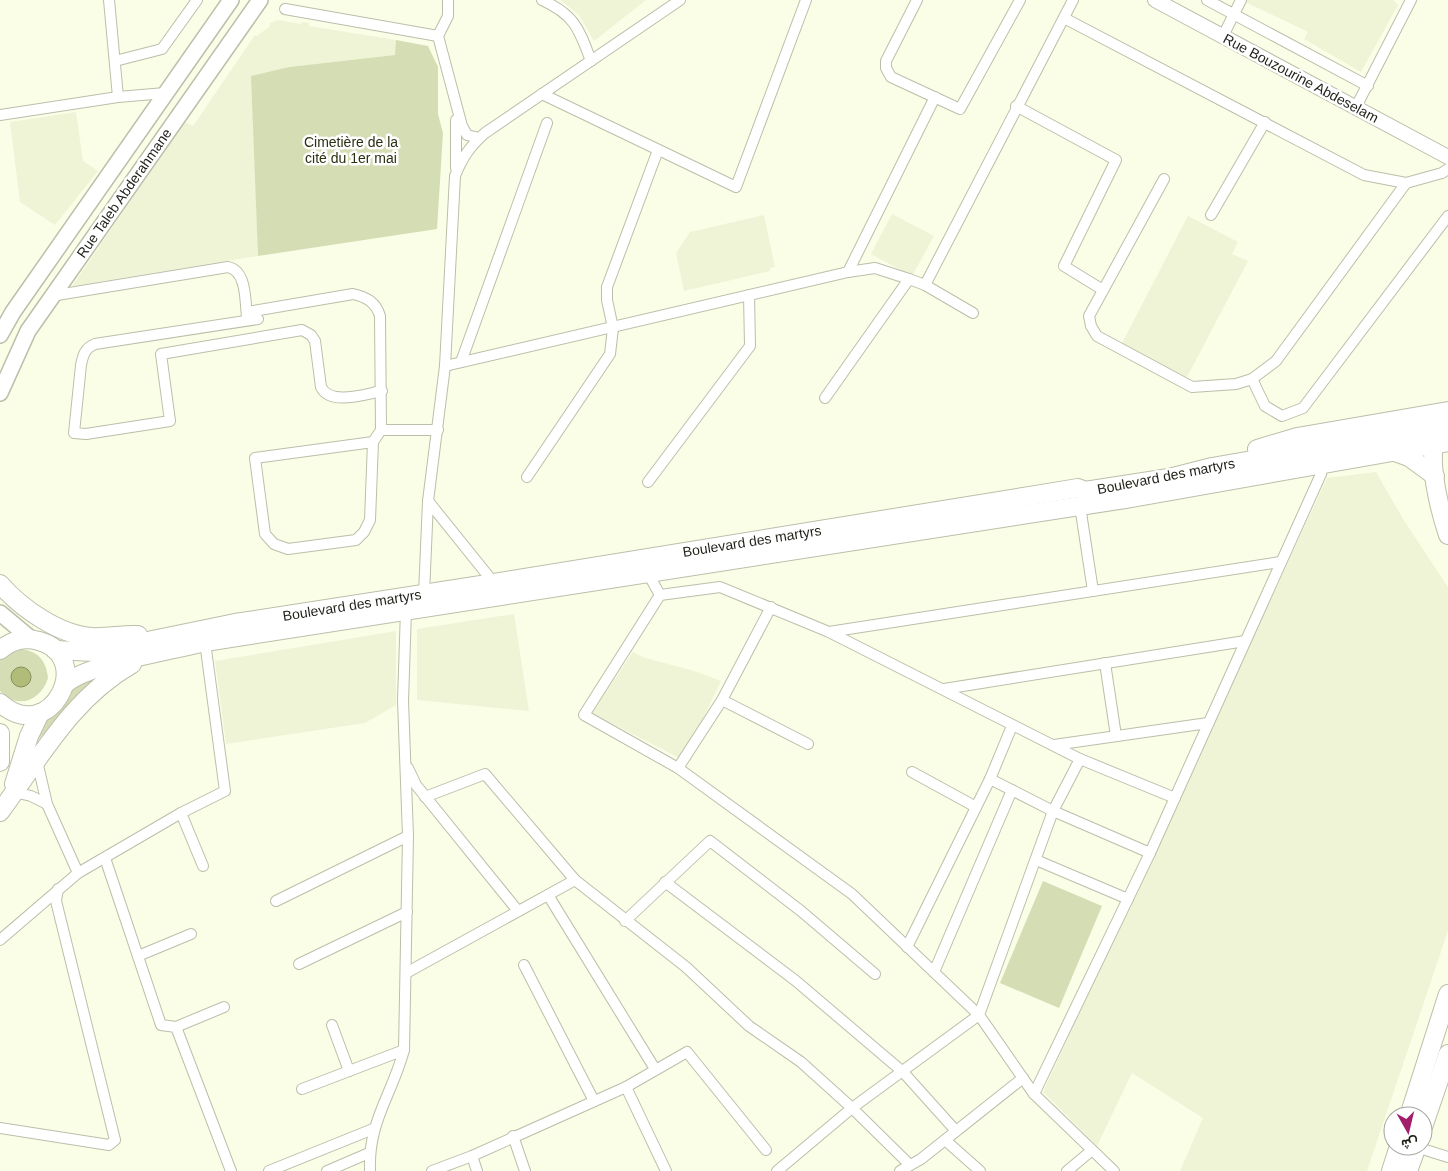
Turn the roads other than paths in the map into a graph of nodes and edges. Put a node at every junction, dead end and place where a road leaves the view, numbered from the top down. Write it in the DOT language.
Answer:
graph roads {
  1 [pos="109,0"];
  2 [pos="197,0"];
  3 [pos="231,0"];
  4 [pos="260,0"];
  5 [pos="448,0"];
  6 [pos="542,0"];
  7 [pos="680,0"];
  8 [pos="806,0"];
  9 [pos="916,0"];
  10 [pos="1020,0"];
  11 [pos="1074,0"];
  12 [pos="1155,0"];
  13 [pos="1207,0"];
  14 [pos="1241,0"];
  15 [pos="1411,0"];
  16 [pos="285,8"];
  17 [pos="1234,14"];
  18 [pos="1064,18"];
  19 [pos="438,36"];
  20 [pos="1223,36"];
  21 [pos="591,60"];
  22 [pos="115,61"];
  23 [pos="1368,86"];
  24 [pos="165,93"];
  25 [pos="542,94"];
  26 [pos="118,97"];
  27 [pos="935,97"];
  28 [pos="1016,106"];
  29 [pos="455,107"];
  30 [pos="1356,108"];
  31 [pos="0,115"];
  32 [pos="547,122"];
  33 [pos="1265,122"];
  34 [pos="479,138"];
  35 [pos="658,150"];
  36 [pos="1448,157"];
  37 [pos="1448,169"];
  38 [pos="455,176"];
  39 [pos="1164,179"];
  40 [pos="1406,183"];
  41 [pos="1211,215"];
  42 [pos="1448,216"];
  43 [pos="848,272"];
  44 [pos="909,279"];
  45 [pos="925,286"];
  46 [pos="1103,290"];
  47 [pos="750,295"];
  48 [pos="51,296"];
  49 [pos="973,313"];
  50 [pos="252,316"];
  51 [pos="613,328"];
  52 [pos="0,335"];
  53 [pos="261,338"];
  54 [pos="462,362"];
  55 [pos="445,366"];
  56 [pos="1252,379"];
  57 [pos="382,391"];
  58 [pos="0,393"];
  59 [pos="825,398"];
  60 [pos="1448,411"];
  61 [pos="381,430"];
  62 [pos="438,430"];
  63 [pos="1441,436"];
  64 [pos="373,442"];
  65 [pos="1394,452"];
  66 [pos="1323,464"];
  67 [pos="1212,466"];
  68 [pos="1443,471"];
  69 [pos="527,478"];
  70 [pos="648,482"];
  71 [pos="1448,491"];
  72 [pos="428,501"];
  73 [pos="1080,506"];
  74 [pos="1448,535"];
  75 [pos="1280,562"];
  76 [pos="645,566"];
  77 [pos="494,583"];
  78 [pos="0,584"];
  79 [pos="1093,591"];
  80 [pos="424,594"];
  81 [pos="660,595"];
  82 [pos="771,608"];
  83 [pos="406,610"];
  84 [pos="0,613"];
  85 [pos="829,632"];
  86 [pos="166,637"];
  87 [pos="30,638"];
  88 [pos="1245,641"];
  89 [pos="205,642"];
  90 [pos="0,650"];
  91 [pos="55,650"];
  92 [pos="146,656"];
  93 [pos="1105,663"];
  94 [pos="65,684"];
  95 [pos="944,689"];
  96 [pos="722,700"];
  97 [pos="0,703"];
  98 [pos="37,719"];
  99 [pos="1208,723"];
  100 [pos="1012,726"];
  101 [pos="0,733"];
  102 [pos="1116,736"];
  103 [pos="808,744"];
  104 [pos="1054,745"];
  105 [pos="1080,759"];
  106 [pos="37,761"];
  107 [pos="405,761"];
  108 [pos="0,762"];
  109 [pos="678,768"];
  110 [pos="912,772"];
  111 [pos="990,779"];
  112 [pos="1012,790"];
  113 [pos="425,797"];
  114 [pos="1175,798"];
  115 [pos="8,801"];
  116 [pos="47,804"];
  117 [pos="976,807"];
  118 [pos="1053,811"];
  119 [pos="181,813"];
  120 [pos="408,836"];
  121 [pos="1150,854"];
  122 [pos="104,858"];
  123 [pos="1036,860"];
  124 [pos="203,866"];
  125 [pos="78,873"];
  126 [pos="575,880"];
  127 [pos="665,882"];
  128 [pos="58,889"];
  129 [pos="548,895"];
  130 [pos="1128,899"];
  131 [pos="276,901"];
  132 [pos="518,911"];
  133 [pos="406,912"];
  134 [pos="625,921"];
  135 [pos="191,934"];
  136 [pos="0,940"];
  137 [pos="907,947"];
  138 [pos="138,956"];
  139 [pos="298,964"];
  140 [pos="524,965"];
  141 [pos="934,972"];
  142 [pos="406,973"];
  143 [pos="875,974"];
  144 [pos="1448,994"];
  145 [pos="224,1007"];
  146 [pos="980,1015"];
  147 [pos="332,1025"];
  148 [pos="176,1027"];
  149 [pos="404,1050"];
  150 [pos="1448,1054"];
  151 [pos="655,1069"];
  152 [pos="349,1071"];
  153 [pos="902,1072"];
  154 [pos="1023,1078"];
  155 [pos="626,1087"];
  156 [pos="302,1089"];
  157 [pos="1034,1094"];
  158 [pos="594,1101"];
  159 [pos="1412,1106"];
  160 [pos="1430,1106"];
  161 [pos="852,1108"];
  162 [pos="0,1128"];
  163 [pos="373,1130"];
  164 [pos="956,1131"];
  165 [pos="513,1136"];
  166 [pos="944,1140"];
  167 [pos="766,1150"];
  168 [pos="1091,1151"];
  169 [pos="369,1153"];
  170 [pos="1433,1153"];
  171 [pos="472,1156"];
  172 [pos="1403,1156"];
  173 [pos="1410,1156"];
  174 [pos="1448,1157"];
  175 [pos="910,1165"];
  176 [pos="231,1171"];
  177 [pos="269,1171"];
  178 [pos="327,1171"];
  179 [pos="370,1171"];
  180 [pos="432,1171"];
  181 [pos="477,1171"];
  182 [pos="525,1171"];
  183 [pos="666,1171"];
  184 [pos="777,1171"];
  185 [pos="900,1171"];
  186 [pos="980,1171"];
  187 [pos="1067,1171"];
  188 [pos="1114,1171"];
  189 [pos="1391,1171"];
  190 [pos="1408,1171"];
  1 -- 22 [label="street"];
  2 -- 22 [label="street"];
  3 -- 24 [label="main road, Rue Taleb Abderahmane"];
  4 -- 48 [label="main road, Rue Taleb Abderahmane"];
  5 -- 19 [label="street"];
  6 -- 21 [label="street"];
  7 -- 21 [label="street"];
  8 -- 35 [label="street"];
  9 -- 27 [label="street"];
  10 -- 27 [label="street"];
  11 -- 18 [label="street"];
  12 -- 20 [label="street, Rue Bouzourine Abdeselam"];
  13 -- 17 [label="street"];
  14 -- 17 [label="street"];
  15 -- 23 [label="street"];
  16 -- 19 [label="street"];
  17 -- 20 [label="street"];
  17 -- 23 [label="street"];
  18 -- 28 [label="street"];
  18 -- 33 [label="street"];
  19 -- 29 [label="street"];
  20 -- 30 [label="street, Rue Bouzourine Abdeselam"];
  21 -- 25 [label="street"];
  22 -- 26 [label="street"];
  23 -- 30 [label="street"];
  24 -- 26 [label="street"];
  24 -- 52 [label="main road, Rue Taleb Abderahmane"];
  25 -- 34 [label="street"];
  25 -- 35 [label="street"];
  26 -- 31 [label="street"];
  27 -- 43 [label="street"];
  28 -- 45 [label="street"];
  28 -- 46 [label="street"];
  29 -- 34 [label="street"];
  29 -- 38 [label="street"];
  30 -- 36 [label="street, Rue Bouzourine Abdeselam"];
  32 -- 54 [label="street"];
  33 -- 40 [label="street"];
  33 -- 41 [label="street"];
  34 -- 38 [label="street"];
  35 -- 51 [label="street"];
  37 -- 40 [label="street"];
  38 -- 55 [label="street"];
  39 -- 46 [label="street"];
  40 -- 56 [label="street"];
  42 -- 56 [label="street"];
  43 -- 44 [label="street"];
  43 -- 47 [label="street"];
  44 -- 45 [label="street"];
  44 -- 59 [label="street"];
  45 -- 49 [label="street"];
  46 -- 56 [label="street"];
  47 -- 51 [label="street"];
  47 -- 70 [label="street"];
  48 -- 50 [label="street"];
  48 -- 58 [label="main road, Rue Taleb Abderahmane"];
  50 -- 53 [label="street"];
  50 -- 53 [label="street"];
  50 -- 57 [label="street"];
  51 -- 54 [label="street"];
  51 -- 69 [label="street"];
  53 -- 57 [label="street"];
  54 -- 55 [label="street"];
  55 -- 62 [label="street"];
  57 -- 61 [label="street"];
  60 -- 67 [label="highway"];
  61 -- 62 [label="street"];
  61 -- 64 [label="street"];
  62 -- 72 [label="street"];
  63 -- 65 [label="highway, Boulevard des martyrs"];
  63 -- 67 [label="highway, Boulevard des martyrs"];
  63 -- 68 [label="highway"];
  64 -- 64 [label="street"];
  65 -- 66 [label="highway, Boulevard des martyrs"];
  65 -- 68 [label="highway"];
  66 -- 73 [label="highway, Boulevard des martyrs"];
  66 -- 75 [label="street"];
  67 -- 76 [label="highway, Boulevard des martyrs"];
  68 -- 71 [label="highway"];
  68 -- 74 [label="highway"];
  72 -- 77 [label="street"];
  72 -- 80 [label="street"];
  73 -- 76 [label="highway, Boulevard des martyrs"];
  73 -- 79 [label="street"];
  75 -- 79 [label="street"];
  75 -- 88 [label="street"];
  76 -- 77 [label="highway, Boulevard des martyrs"];
  76 -- 81 [label="street"];
  76 -- 83 [label="highway, Boulevard des martyrs"];
  77 -- 80 [label="highway, Boulevard des martyrs"];
  78 -- 86 [label="highway"];
  79 -- 85 [label="street"];
  80 -- 86 [label="highway, Boulevard des martyrs"];
  81 -- 82 [label="street"];
  81 -- 109 [label="street"];
  82 -- 85 [label="street"];
  82 -- 96 [label="street"];
  83 -- 89 [label="highway, Boulevard des martyrs"];
  83 -- 107 [label="street"];
  84 -- 87 [label="main road"];
  85 -- 95 [label="street"];
  86 -- 91 [label="highway, Boulevard des martyrs"];
  87 -- 90 [label="highway"];
  87 -- 91 [label="highway"];
  88 -- 93 [label="street"];
  88 -- 99 [label="street"];
  89 -- 92 [label="highway, Boulevard des martyrs"];
  89 -- 119 [label="street"];
  91 -- 94 [label="highway"];
  92 -- 94 [label="highway, Boulevard des martyrs"];
  92 -- 106 [label="highway"];
  93 -- 95 [label="street"];
  93 -- 102 [label="street"];
  94 -- 98 [label="highway"];
  95 -- 100 [label="street"];
  96 -- 103 [label="street"];
  96 -- 109 [label="street"];
  97 -- 98 [label="highway"];
  98 -- 106 [label="highway"];
  98 -- 115 [label="highway"];
  99 -- 102 [label="street"];
  99 -- 114 [label="street"];
  100 -- 104 [label="street"];
  100 -- 111 [label="street"];
  101 -- 108 [label="highway"];
  102 -- 104 [label="street"];
  104 -- 105 [label="street"];
  105 -- 114 [label="street"];
  105 -- 118 [label="street"];
  106 -- 115 [label="highway"];
  106 -- 116 [label="street"];
  107 -- 113 [label="street"];
  107 -- 120 [label="street"];
  109 -- 137 [label="street"];
  110 -- 117 [label="street"];
  111 -- 112 [label="street"];
  111 -- 117 [label="street"];
  112 -- 118 [label="street"];
  112 -- 141 [label="street"];
  113 -- 126 [label="street"];
  113 -- 132 [label="street"];
  114 -- 121 [label="street"];
  115 -- 116 [label="street"];
  116 -- 125 [label="street"];
  117 -- 137 [label="street"];
  118 -- 121 [label="street"];
  118 -- 123 [label="street"];
  119 -- 122 [label="street"];
  119 -- 124 [label="street"];
  120 -- 131 [label="street"];
  120 -- 133 [label="street"];
  121 -- 130 [label="street"];
  122 -- 125 [label="street"];
  122 -- 138 [label="street"];
  123 -- 130 [label="street"];
  123 -- 146 [label="street"];
  125 -- 128 [label="street"];
  126 -- 129 [label="street"];
  126 -- 134 [label="street"];
  127 -- 134 [label="street"];
  127 -- 143 [label="street"];
  127 -- 153 [label="street"];
  128 -- 136 [label="street"];
  128 -- 162 [label="street"];
  129 -- 132 [label="street"];
  129 -- 151 [label="street"];
  130 -- 157 [label="street"];
  132 -- 142 [label="street"];
  133 -- 139 [label="street"];
  133 -- 142 [label="street"];
  134 -- 161 [label="street"];
  135 -- 138 [label="street"];
  137 -- 141 [label="street"];
  138 -- 148 [label="street"];
  140 -- 158 [label="street"];
  141 -- 146 [label="street"];
  142 -- 149 [label="street"];
  144 -- 159 [label="highway"];
  145 -- 148 [label="street"];
  146 -- 153 [label="street"];
  146 -- 154 [label="street"];
  147 -- 152 [label="street"];
  148 -- 176 [label="street"];
  149 -- 152 [label="street"];
  149 -- 163 [label="street"];
  150 -- 160 [label="highway"];
  151 -- 155 [label="street"];
  151 -- 167 [label="street"];
  152 -- 156 [label="street"];
  153 -- 161 [label="street"];
  153 -- 164 [label="street"];
  154 -- 157 [label="street"];
  154 -- 164 [label="street"];
  155 -- 158 [label="street"];
  155 -- 183 [label="street"];
  157 -- 168 [label="street"];
  158 -- 165 [label="street"];
  161 -- 175 [label="street"];
  161 -- 184 [label="street"];
  163 -- 169 [label="street"];
  163 -- 177 [label="street"];
  164 -- 166 [label="street"];
  165 -- 171 [label="street"];
  165 -- 182 [label="street"];
  166 -- 175 [label="street"];
  166 -- 186 [label="street"];
  168 -- 187 [label="street"];
  168 -- 188 [label="street"];
  169 -- 178 [label="street"];
  169 -- 179 [label="street"];
  170 -- 174 [label="street"];
  171 -- 180 [label="street"];
  171 -- 181 [label="street"];
  172 -- 189 [label="highway"];
  173 -- 190 [label="highway"];
  175 -- 185 [label="street"];
}
